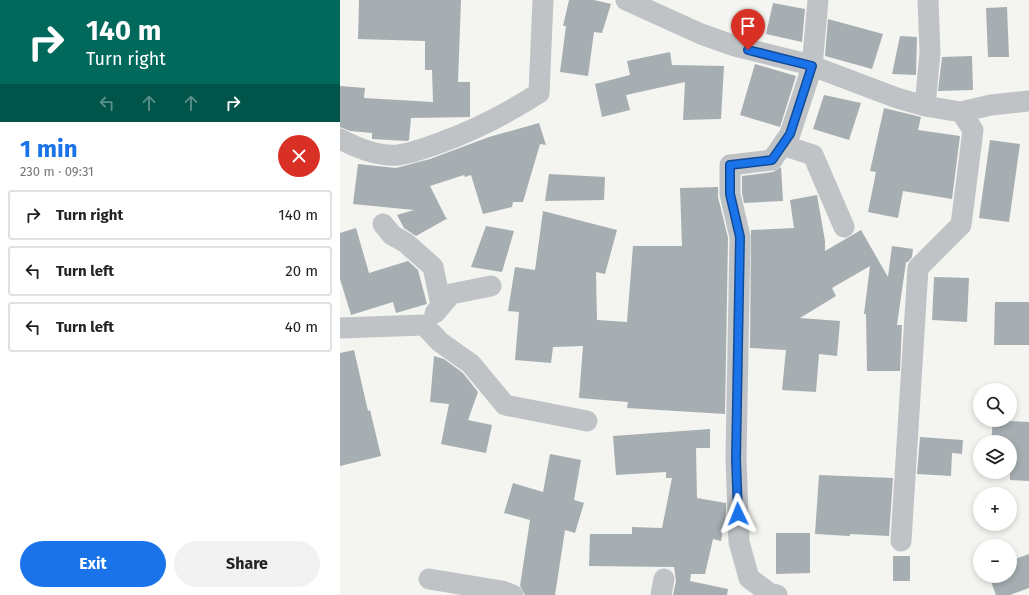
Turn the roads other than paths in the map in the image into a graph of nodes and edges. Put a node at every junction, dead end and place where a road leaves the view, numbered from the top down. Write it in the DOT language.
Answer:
graph roads {
  1 [pos="543,0"];
  2 [pos="626,0"];
  3 [pos="818,0"];
  4 [pos="928,0"];
  5 [pos="812,66"];
  6 [pos="1029,100"];
  7 [pos="925,106"];
  8 [pos="961,112"];
  9 [pos="340,139"];
  10 [pos="782,145"];
  11 [pos="383,224"];
  12 [pos="844,227"];
  13 [pos="491,286"];
  14 [pos="442,305"];
  15 [pos="424,325"];
  16 [pos="340,328"];
  17 [pos="587,421"];
  18 [pos="901,541"];
  19 [pos="429,579"];
  20 [pos="513,595"];
  21 [pos="777,595"];
  1 -- 9 [label="street"];
  2 -- 5 [label="street"];
  3 -- 5 [label="street"];
  4 -- 7 [label="street"];
  5 -- 7 [label="street"];
  5 -- 10 [label="street"];
  6 -- 8 [label="street"];
  7 -- 8 [label="street"];
  8 -- 18 [label="street"];
  10 -- 12 [label="street"];
  10 -- 21 [label="street"];
  11 -- 14 [label="street"];
  13 -- 14 [label="street"];
  14 -- 15 [label="street"];
  15 -- 16 [label="street"];
  15 -- 17 [label="street"];
  19 -- 20 [label="street"];
}
